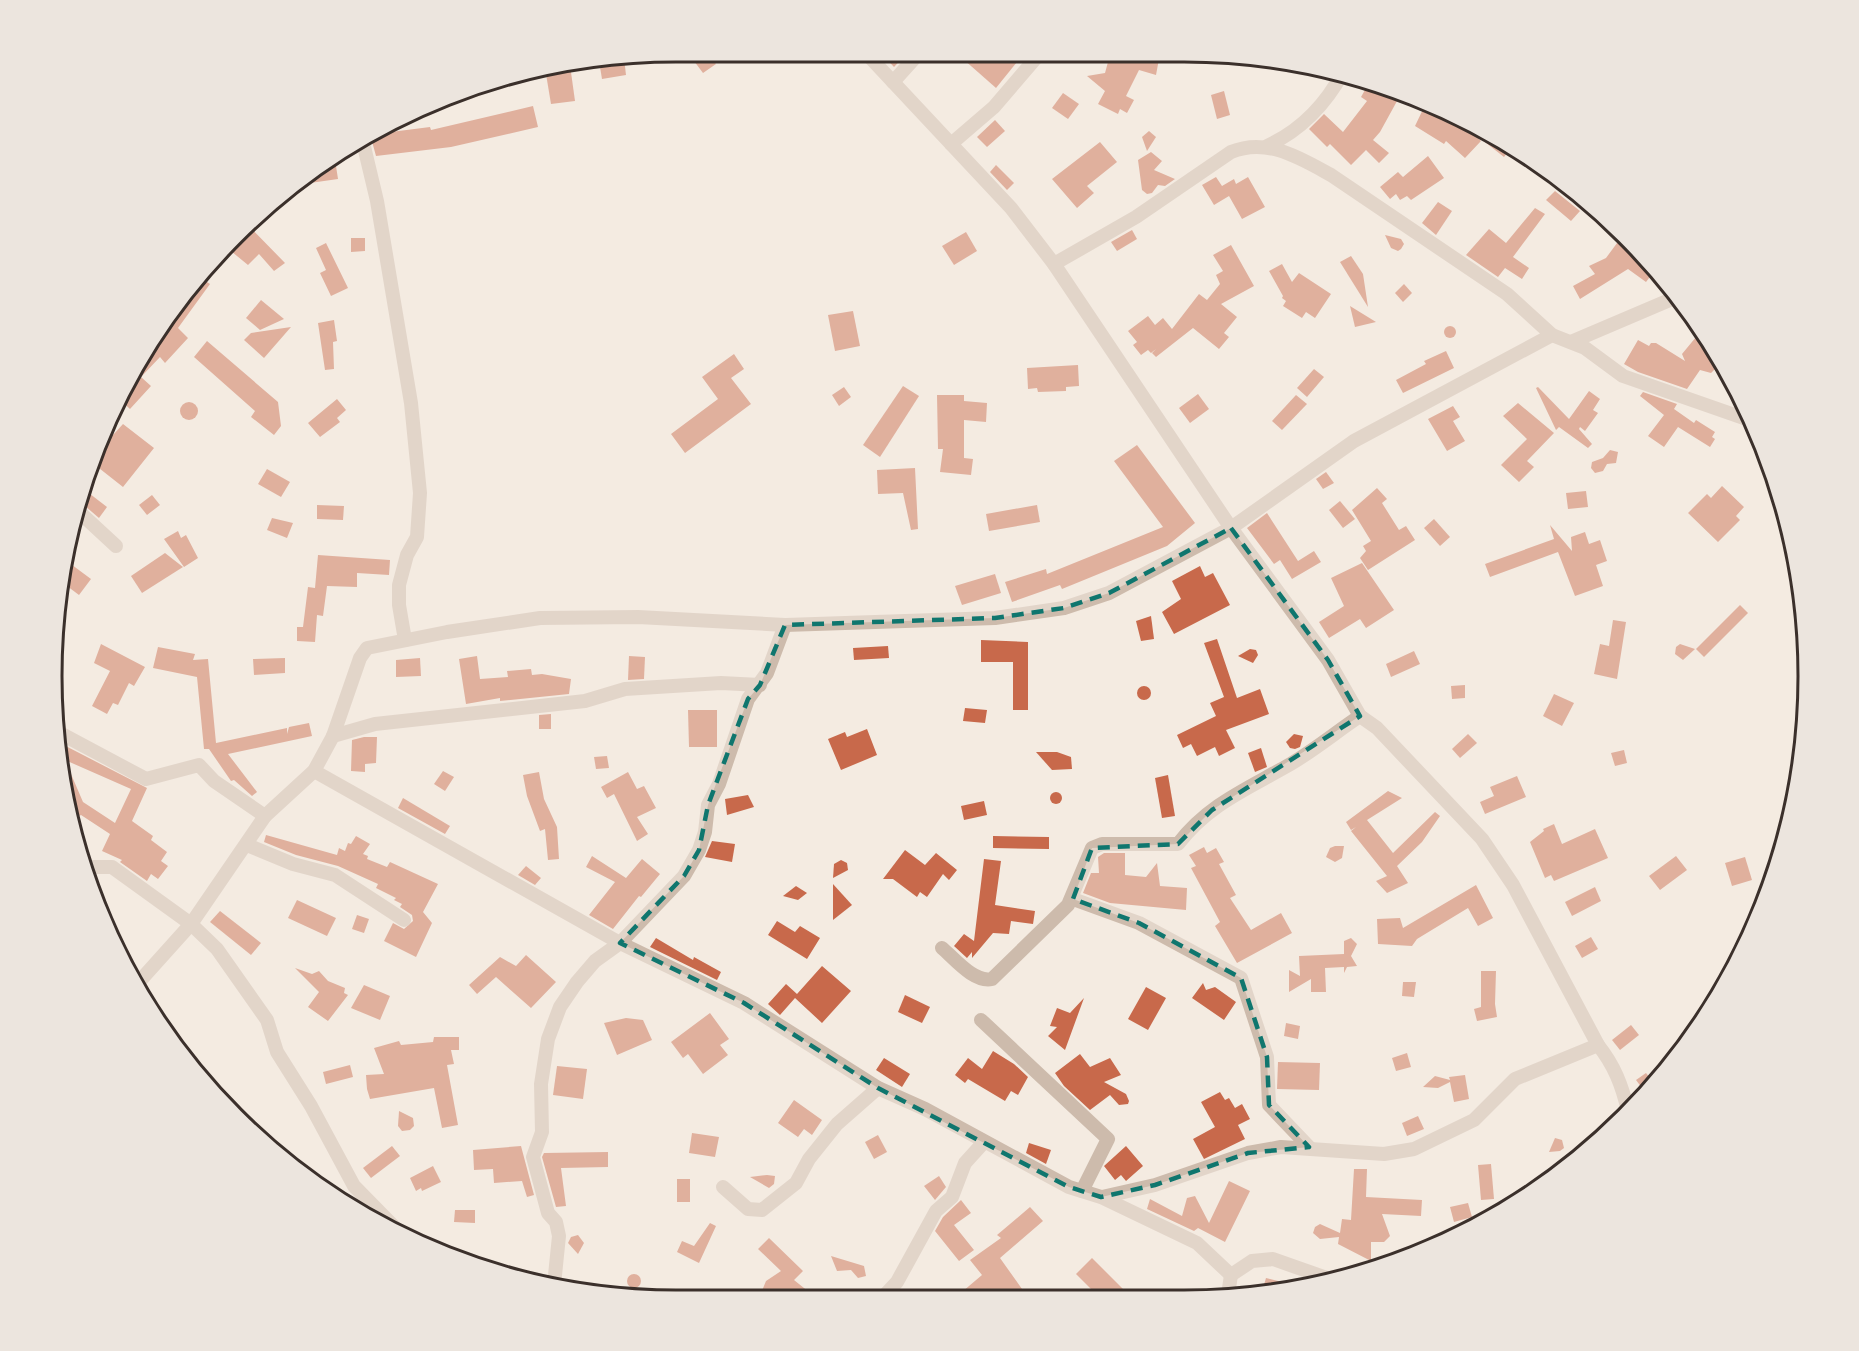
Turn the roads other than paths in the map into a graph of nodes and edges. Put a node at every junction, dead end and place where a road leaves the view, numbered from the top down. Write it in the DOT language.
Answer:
graph roads {
  1 [pos="874,62"];
  2 [pos="911,62"];
  3 [pos="1033,62"];
  4 [pos="1338,81"];
  5 [pos="893,82"];
  6 [pos="951,144"];
  7 [pos="364,146"];
  8 [pos="1267,146"];
  9 [pos="1054,264"];
  10 [pos="1669,300"];
  11 [pos="1552,335"];
  12 [pos="1571,342"];
  13 [pos="1740,417"];
  14 [pos="83,515"];
  15 [pos="1231,528"];
  16 [pos="116,546"];
  17 [pos="785,625"];
  18 [pos="405,640"];
  19 [pos="760,685"];
  20 [pos="1360,716"];
  21 [pos="65,736"];
  22 [pos="333,736"];
  23 [pos="315,771"];
  24 [pos="265,816"];
  25 [pos="247,845"];
  26 [pos="92,867"];
  27 [pos="1073,899"];
  28 [pos="404,920"];
  29 [pos="191,924"];
  30 [pos="620,943"];
  31 [pos="942,948"];
  32 [pos="142,978"];
  33 [pos="981,1020"];
  34 [pos="1598,1044"];
  35 [pos="878,1088"];
  36 [pos="1626,1101"];
  37 [pos="984,1142"];
  38 [pos="1309,1147"];
  39 [pos="723,1187"];
  40 [pos="1082,1191"];
  41 [pos="1101,1197"];
  42 [pos="382,1214"];
  43 [pos="1231,1275"];
  44 [pos="1317,1275"];
  45 [pos="555,1278"];
  46 [pos="1229,1287"];
  47 [pos="890,1290"];
  1 -- 5 [label="street"];
  2 -- 5 [label="street"];
  3 -- 6 [label="street"];
  4 -- 8 [label="street"];
  5 -- 6 [label="street"];
  6 -- 9 [label="street"];
  7 -- 18 [label="street"];
  8 -- 9 [label="street"];
  8 -- 11 [label="street"];
  9 -- 15 [label="street"];
  10 -- 12 [label="street"];
  11 -- 12 [label="street"];
  11 -- 15 [label="street"];
  12 -- 13 [label="street"];
  14 -- 16 [label="street"];
  15 -- 17 [label="street"];
  15 -- 20 [label="street"];
  17 -- 18 [label="street"];
  17 -- 19 [label="street"];
  18 -- 22 [label="street"];
  19 -- 22 [label="street"];
  19 -- 30 [label="street"];
  20 -- 27 [label="street"];
  20 -- 34 [label="street"];
  21 -- 24 [label="street"];
  22 -- 23 [label="street"];
  23 -- 24 [label="street"];
  23 -- 30 [label="street"];
  24 -- 25 [label="street"];
  25 -- 28 [label="street"];
  25 -- 29 [label="street"];
  26 -- 29 [label="street"];
  27 -- 31 [label="street"];
  27 -- 38 [label="street"];
  29 -- 32 [label="street"];
  29 -- 42 [label="street"];
  30 -- 35 [label="street"];
  30 -- 45 [label="street"];
  33 -- 40 [label="street"];
  34 -- 36 [label="street"];
  34 -- 38 [label="street"];
  35 -- 37 [label="street"];
  35 -- 39 [label="street"];
  37 -- 40 [label="street"];
  37 -- 47 [label="street"];
  38 -- 41 [label="street"];
  40 -- 41 [label="street"];
  41 -- 43 [label="street"];
  43 -- 44 [label="street"];
  43 -- 46 [label="street"];
}
